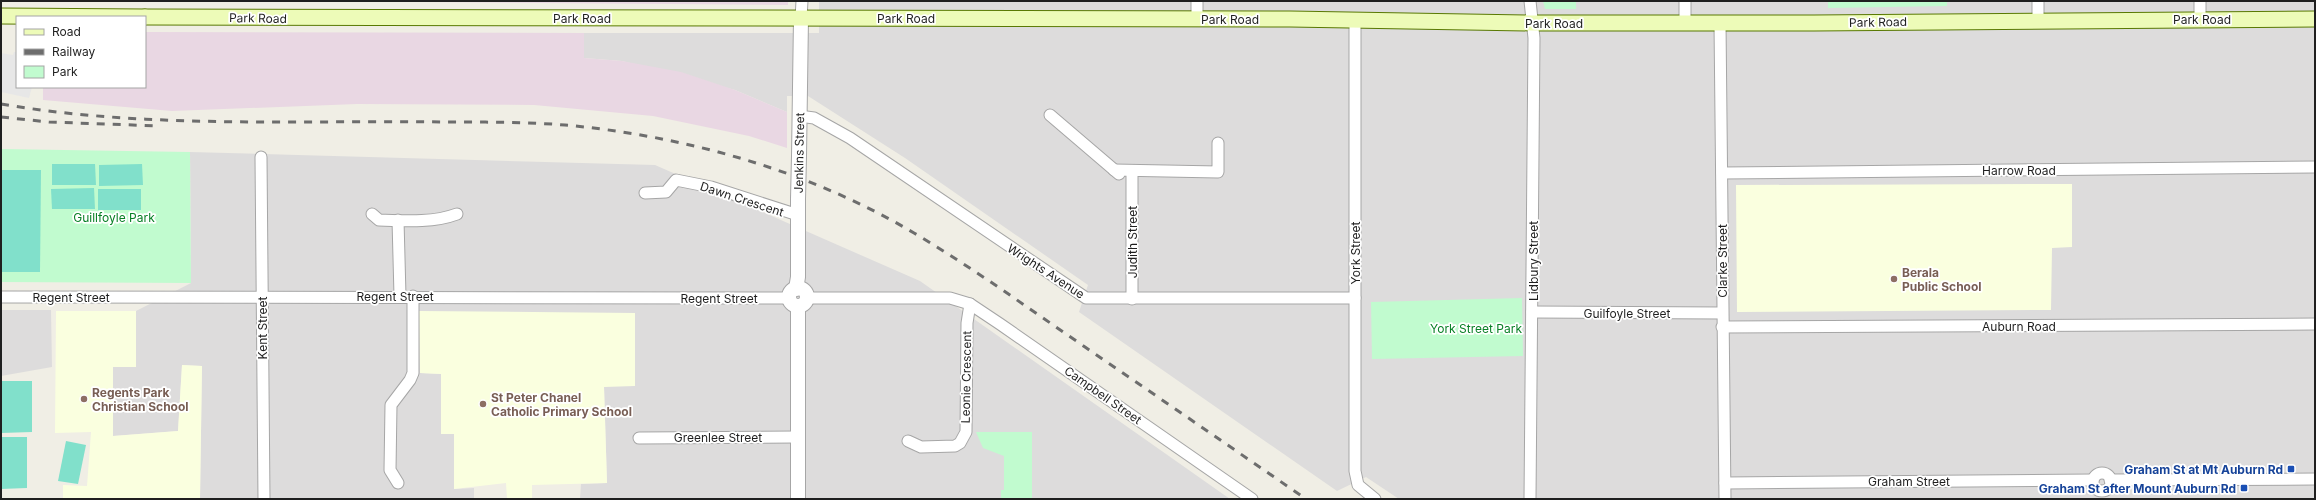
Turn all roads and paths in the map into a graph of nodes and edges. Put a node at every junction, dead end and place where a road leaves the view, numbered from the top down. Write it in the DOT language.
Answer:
graph roads {
  1 [pos="802,1"];
  2 [pos="1197,1"];
  3 [pos="1530,1"];
  4 [pos="1685,1"];
  5 [pos="2038,1"];
  6 [pos="2200,1"];
  7 [pos="1,16"];
  8 [pos="16,16"];
  9 [pos="146,17"];
  10 [pos="801,18"];
  11 [pos="1197,19"];
  12 [pos="2200,19"];
  13 [pos="2315,19"];
  14 [pos="2038,20"];
  15 [pos="1355,21"];
  16 [pos="1532,23"];
  17 [pos="1684,23"];
  18 [pos="1720,23"];
  19 [pos="1050,115"];
  20 [pos="799,116"];
  21 [pos="1218,143"];
  22 [pos="261,157"];
  23 [pos="2315,167"];
  24 [pos="1114,170"];
  25 [pos="1132,171"];
  26 [pos="1722,173"];
  27 [pos="1132,185"];
  28 [pos="645,193"];
  29 [pos="372,214"];
  30 [pos="457,214"];
  31 [pos="798,215"];
  32 [pos="398,220"];
  33 [pos="400,296"];
  34 [pos="413,296"];
  35 [pos="1,297"];
  36 [pos="262,298"];
  37 [pos="798,298"];
  38 [pos="950,298"];
  39 [pos="1355,298"];
  40 [pos="1132,299"];
  41 [pos="970,304"];
  42 [pos="1532,312"];
  43 [pos="1722,313"];
  44 [pos="2315,324"];
  45 [pos="1722,327"];
  46 [pos="798,437"];
  47 [pos="639,438"];
  48 [pos="908,441"];
  49 [pos="2315,479"];
  50 [pos="2093,480"];
  51 [pos="2110,480"];
  52 [pos="398,482"];
  53 [pos="1725,483"];
  54 [pos="2102,495"];
  55 [pos="264,499"];
  56 [pos="798,499"];
  57 [pos="1252,499"];
  58 [pos="1375,499"];
  59 [pos="1530,499"];
  60 [pos="1725,499"];
  1 -- 10 [label="street"];
  2 -- 11 [label="street"];
  3 -- 16 [label="street, Lidbury Street"];
  4 -- 17 [label="street"];
  5 -- 14 [label="street"];
  6 -- 12 [label="street"];
  7 -- 8 [label="main road, Park Road"];
  9 -- 10 [label="main road, Park Road"];
  10 -- 11 [label="main road, Park Road"];
  10 -- 20 [label="street, Jenkins Street"];
  11 -- 15 [label="main road, Park Road"];
  12 -- 13 [label="main road, Park Road"];
  12 -- 14 [label="main road, Park Road"];
  14 -- 18 [label="main road, Park Road"];
  15 -- 16 [label="main road, Park Road"];
  15 -- 39 [label="street, York Street"];
  16 -- 17 [label="main road, Park Road"];
  16 -- 42 [label="street, Lidbury Street"];
  17 -- 18 [label="main road, Park Road"];
  18 -- 26 [label="street, Clarke Street"];
  19 -- 24 [label="street"];
  20 -- 31 [label="street, Jenkins Street, bridge"];
  20 -- 40 [label="street, Wrights Avenue"];
  21 -- 25 [label="street"];
  22 -- 36 [label="street, Kent Street"];
  23 -- 26 [label="street, Harrow Road"];
  24 -- 25 [label="street"];
  24 -- 27 [label="street"];
  25 -- 27 [label="street, Judith Street"];
  26 -- 43 [label="street, Clarke Street"];
  27 -- 40 [label="street, Judith Street"];
  28 -- 31 [label="street, Dawn Crescent"];
  29 -- 32 [label="street"];
  30 -- 32 [label="street"];
  31 -- 37 [label="street, Jenkins Street"];
  32 -- 33 [label="street"];
  33 -- 34 [label="street, Regent Street"];
  33 -- 36 [label="street, Regent Street"];
  34 -- 37 [label="street, Regent Street"];
  34 -- 52 [label="street"];
  35 -- 36 [label="street, Regent Street"];
  36 -- 55 [label="street, Kent Street"];
  37 -- 38 [label="street, Regent Street"];
  37 -- 46 [label="street, Jenkins Street"];
  38 -- 41 [label="street, Campbell Street"];
  39 -- 40 [label="street, Wrights Avenue"];
  39 -- 58 [label="street, York Street"];
  41 -- 48 [label="street, Leonie Crescent"];
  41 -- 57 [label="street, Campbell Street"];
  42 -- 43 [label="street, Guilfoyle Street"];
  42 -- 59 [label="street, Lidbury Street"];
  43 -- 45 [label="street, Clarke Street"];
  44 -- 45 [label="street, Auburn Road"];
  45 -- 53 [label="street, Clarke Street"];
  46 -- 47 [label="street, Greenlee Street"];
  46 -- 56 [label="street, Jenkins Street"];
  49 -- 51 [label="street"];
  50 -- 51 [label="street"];
  50 -- 53 [label="street, Graham Street"];
  50 -- 54 [label="street"];
  51 -- 54 [label="street"];
  53 -- 60 [label="street, Clarke Street"];
}
